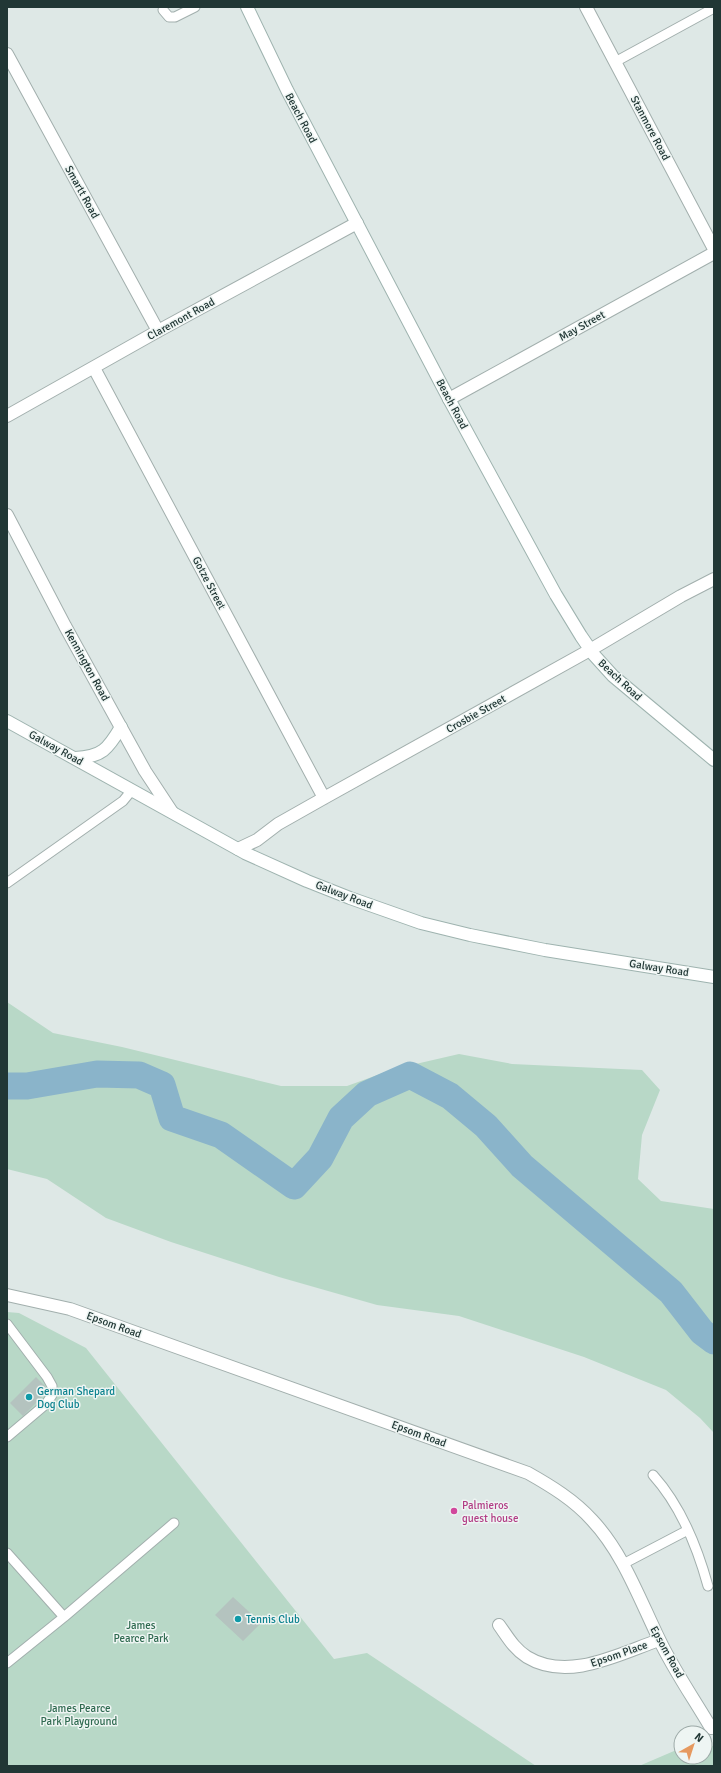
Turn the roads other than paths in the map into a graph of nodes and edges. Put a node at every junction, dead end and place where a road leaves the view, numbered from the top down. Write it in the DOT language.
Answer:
graph roads {
  1 [pos="195,7"];
  2 [pos="247,7"];
  3 [pos="586,7"];
  4 [pos="714,8"];
  5 [pos="163,10"];
  6 [pos="7,54"];
  7 [pos="615,62"];
  8 [pos="357,223"];
  9 [pos="714,249"];
  10 [pos="714,252"];
  11 [pos="158,331"];
  12 [pos="94,368"];
  13 [pos="449,400"];
  14 [pos="7,416"];
  15 [pos="7,516"];
  16 [pos="714,579"];
  17 [pos="590,650"];
  18 [pos="7,721"];
  19 [pos="121,727"];
  20 [pos="75,758"];
  21 [pos="714,760"];
  22 [pos="132,790"];
  23 [pos="324,798"];
  24 [pos="172,812"];
  25 [pos="238,849"];
  26 [pos="7,883"];
  27 [pos="714,977"];
  28 [pos="7,1295"];
  29 [pos="7,1324"];
  30 [pos="7,1437"];
  31 [pos="653,1475"];
  32 [pos="174,1522"];
  33 [pos="688,1530"];
  34 [pos="7,1553"];
  35 [pos="623,1564"];
  36 [pos="708,1586"];
  37 [pos="64,1617"];
  38 [pos="499,1625"];
  39 [pos="659,1640"];
  40 [pos="7,1663"];
  41 [pos="709,1725"];
  1 -- 5 [label="lane"];
  2 -- 8 [label="street, Beach Road"];
  3 -- 7 [label="street, Stanmore Road"];
  4 -- 7 [label="lane"];
  6 -- 11 [label="street, Smartt Road"];
  7 -- 9 [label="street, Stanmore Road"];
  8 -- 11 [label="street, Claremont Road"];
  8 -- 13 [label="street, Beach Road"];
  10 -- 13 [label="street, May Street"];
  11 -- 12 [label="street, Claremont Road"];
  12 -- 14 [label="street, Claremont Road"];
  12 -- 23 [label="street, Gotze Street"];
  13 -- 17 [label="street, Beach Road"];
  15 -- 19 [label="street, Kennington Road"];
  16 -- 17 [label="street, Crosbie Street"];
  17 -- 21 [label="street, Beach Road"];
  17 -- 23 [label="street, Crosbie Street"];
  18 -- 20 [label="street, Galway Road"];
  19 -- 20 [label="street"];
  19 -- 24 [label="street, Kennington Road"];
  20 -- 22 [label="street, Galway Road"];
  22 -- 24 [label="street, Galway Road"];
  22 -- 26 [label="lane"];
  23 -- 25 [label="street, Crosbie Street"];
  24 -- 25 [label="street, Galway Road"];
  25 -- 27 [label="street, Galway Road"];
  28 -- 35 [label="street, Epsom Road"];
  29 -- 30 [label="lane"];
  31 -- 33 [label="lane"];
  32 -- 37 [label="lane"];
  33 -- 35 [label="lane"];
  33 -- 36 [label="lane"];
  34 -- 37 [label="lane"];
  35 -- 39 [label="street, Epsom Road"];
  37 -- 40 [label="lane"];
  38 -- 39 [label="street, Epsom Place"];
  39 -- 41 [label="street, Epsom Road"];
}
